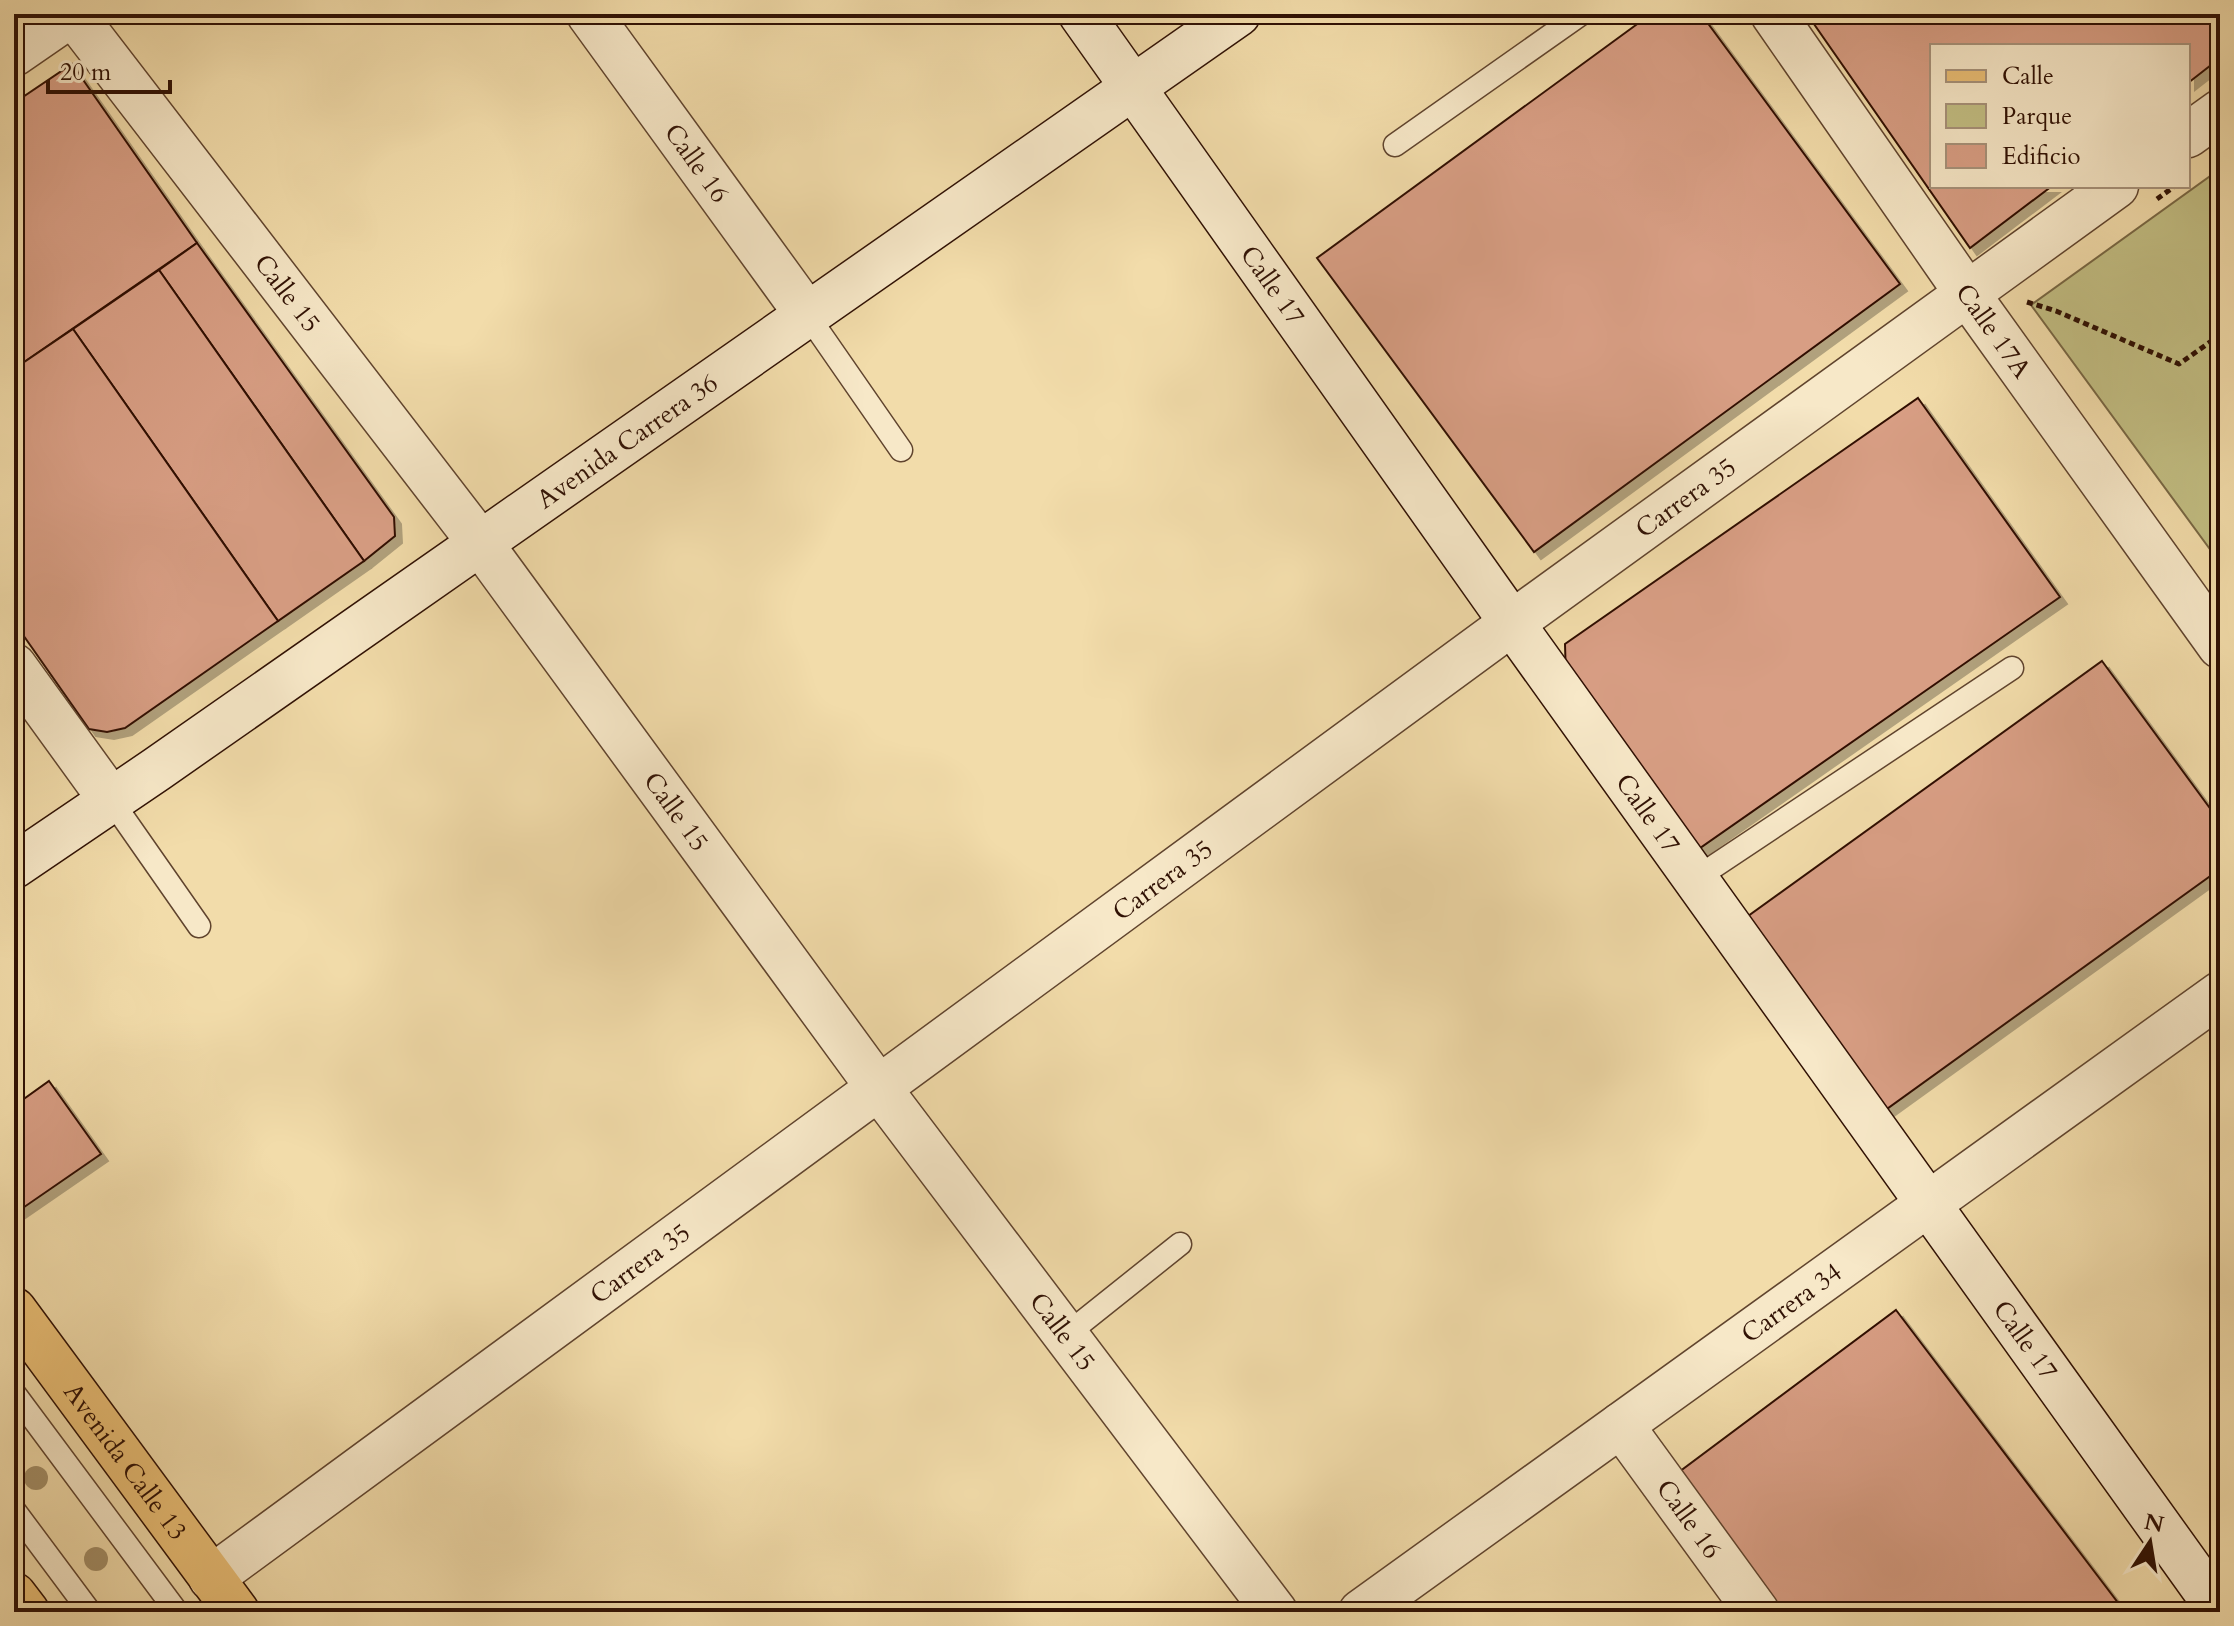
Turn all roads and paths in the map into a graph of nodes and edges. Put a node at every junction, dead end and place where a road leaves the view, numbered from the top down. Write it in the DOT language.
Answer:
graph roads {
  1 [pos="72,14"];
  2 [pos="589,14"];
  3 [pos="1081,14"];
  4 [pos="1238,14"];
  5 [pos="1581,14"];
  6 [pos="1773,14"];
  7 [pos="14,54"];
  8 [pos="1132,87"];
  9 [pos="2220,112"];
  10 [pos="2190,134"];
  11 [pos="1395,145"];
  12 [pos="2113,188"];
  13 [pos="1966,292"];
  14 [pos="2016,299"];
  15 [pos="806,313"];
  16 [pos="2220,335"];
  17 [pos="901,450"];
  18 [pos="481,544"];
  19 [pos="1512,623"];
  20 [pos="2220,646"];
  21 [pos="14,666"];
  22 [pos="2012,668"];
  23 [pos="111,800"];
  24 [pos="14,866"];
  25 [pos="1695,879"];
  26 [pos="199,926"];
  27 [pos="2220,994"];
  28 [pos="878,1087"];
  29 [pos="1927,1204"];
  30 [pos="1180,1244"];
  31 [pos="14,1310"];
  32 [pos="1066,1335"];
  33 [pos="14,1393"];
  34 [pos="1621,1425"];
  35 [pos="14,1510"];
  36 [pos="211,1578"];
  37 [pos="14,1595"];
  38 [pos="2220,1611"];
  39 [pos="27,1612"];
  40 [pos="90,1612"];
  41 [pos="177,1612"];
  42 [pos="237,1612"];
  43 [pos="1275,1612"];
  44 [pos="1361,1612"];
  45 [pos="1757,1612"];
  1 -- 7 [label="street"];
  1 -- 18 [label="street, Calle 15"];
  2 -- 15 [label="street, Calle 16"];
  3 -- 8 [label="street, Calle 17"];
  4 -- 8 [label="street, Avenida Carrera 36"];
  5 -- 11 [label="lane"];
  6 -- 13 [label="street, Calle 17A"];
  8 -- 15 [label="street, Avenida Carrera 36"];
  8 -- 19 [label="street, Calle 17"];
  9 -- 10 [label="street"];
  12 -- 13 [label="street, Carrera 35"];
  13 -- 19 [label="street, Carrera 35"];
  13 -- 20 [label="street, Calle 17A"];
  14 -- 16 [label="path"];
  15 -- 17 [label="lane"];
  15 -- 18 [label="street, Avenida Carrera 36"];
  18 -- 23 [label="street, Avenida Carrera 36"];
  18 -- 28 [label="street, Calle 15"];
  19 -- 25 [label="street, Calle 17"];
  19 -- 28 [label="street, Carrera 35"];
  21 -- 23 [label="street"];
  22 -- 25 [label="lane"];
  23 -- 24 [label="street, Avenida Carrera 36"];
  23 -- 26 [label="lane"];
  25 -- 29 [label="street, Calle 17"];
  27 -- 29 [label="street, Carrera 34"];
  28 -- 32 [label="street, Calle 15"];
  28 -- 36 [label="street, Carrera 35"];
  29 -- 34 [label="street, Carrera 34"];
  29 -- 38 [label="street, Calle 17"];
  30 -- 32 [label="lane"];
  31 -- 36 [label="main road, Avenida Calle 13"];
  32 -- 43 [label="street, Calle 15"];
  33 -- 41 [label="lane"];
  34 -- 44 [label="street, Carrera 34"];
  34 -- 45 [label="street, Calle 16"];
  35 -- 40 [label="lane"];
  36 -- 42 [label="main road, Avenida Calle 13"];
  37 -- 39 [label="main road"];
}
